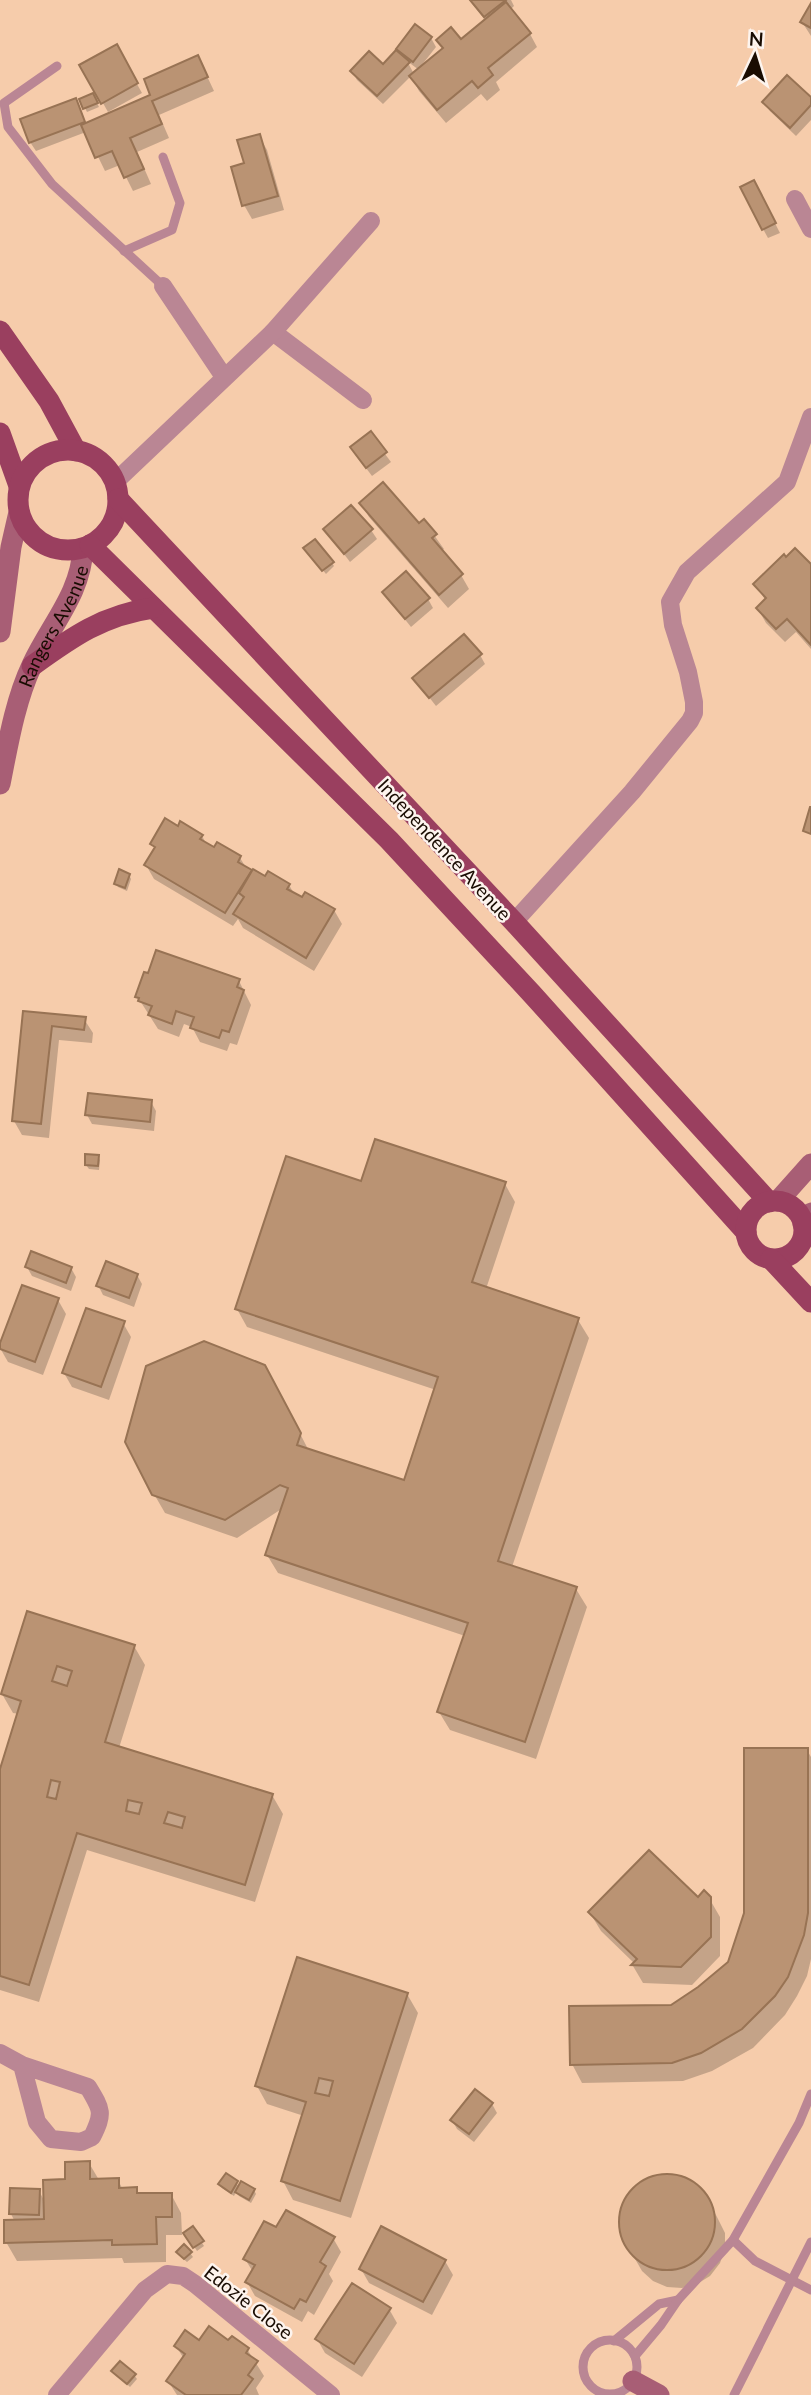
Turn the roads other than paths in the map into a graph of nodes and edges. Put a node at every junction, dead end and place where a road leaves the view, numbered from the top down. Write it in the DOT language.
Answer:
graph roads {
  1 [pos="57,66"];
  2 [pos="163,157"];
  3 [pos="796,199"];
  4 [pos="371,221"];
  5 [pos="811,229"];
  6 [pos="124,251"];
  7 [pos="163,286"];
  8 [pos="0,331"];
  9 [pos="273,332"];
  10 [pos="224,377"];
  11 [pos="363,400"];
  12 [pos="811,417"];
  13 [pos="0,433"];
  14 [pos="76,451"];
  15 [pos="19,486"];
  16 [pos="117,491"];
  17 [pos="19,512"];
  18 [pos="87,546"];
  19 [pos="153,608"];
  20 [pos="0,632"];
  21 [pos="32,666"];
  22 [pos="0,784"];
  23 [pos="514,922"];
  24 [pos="811,1164"];
  25 [pos="773,1201"];
  26 [pos="807,1228"];
  27 [pos="746,1232"];
  28 [pos="771,1259"];
  29 [pos="811,1302"];
  30 [pos="0,2053"];
  31 [pos="22,2065"];
  32 [pos="811,2094"];
  33 [pos="733,2240"];
  34 [pos="811,2242"];
  35 [pos="790,2281"];
  36 [pos="811,2290"];
  37 [pos="678,2300"];
  38 [pos="614,2341"];
  39 [pos="635,2356"];
  40 [pos="587,2382"];
  41 [pos="623,2390"];
  42 [pos="57,2395"];
  43 [pos="331,2395"];
  44 [pos="585,2395"];
  45 [pos="659,2395"];
  46 [pos="734,2395"];
  1 -- 6 [label="lane"];
  2 -- 6 [label="lane"];
  3 -- 5 [label="street"];
  4 -- 9 [label="street"];
  6 -- 7 [label="lane"];
  7 -- 10 [label="street"];
  8 -- 14 [label="main road"];
  9 -- 10 [label="street"];
  9 -- 11 [label="street"];
  10 -- 16 [label="street"];
  12 -- 23 [label="street"];
  13 -- 15 [label="main road"];
  14 -- 15 [label="main road"];
  14 -- 16 [label="main road"];
  15 -- 17 [label="main road"];
  16 -- 18 [label="main road"];
  16 -- 23 [label="main road, Independence Avenue"];
  17 -- 18 [label="main road"];
  17 -- 20 [label="main road"];
  18 -- 19 [label="main road, Independence Avenue"];
  18 -- 21 [label="main road, Rangers Avenue"];
  19 -- 21 [label="main road"];
  19 -- 27 [label="main road, Independence Avenue"];
  21 -- 22 [label="main road, Rangers Avenue"];
  23 -- 25 [label="main road, Independence Avenue"];
  24 -- 25 [label="main road"];
  25 -- 26 [label="main road"];
  25 -- 27 [label="main road"];
  26 -- 28 [label="main road"];
  27 -- 28 [label="main road"];
  28 -- 29 [label="main road"];
  30 -- 31 [label="street"];
  31 -- 31 [label="street"];
  32 -- 33 [label="lane"];
  33 -- 35 [label="lane"];
  33 -- 37 [label="lane"];
  34 -- 35 [label="lane"];
  35 -- 36 [label="lane"];
  35 -- 46 [label="lane"];
  37 -- 38 [label="lane"];
  37 -- 39 [label="lane"];
  38 -- 39 [label="lane"];
  38 -- 40 [label="lane"];
  39 -- 41 [label="lane"];
  40 -- 41 [label="lane"];
  40 -- 44 [label="lane"];
  41 -- 45 [label="main road"];
  42 -- 43 [label="street, Edozie Close"];
}
